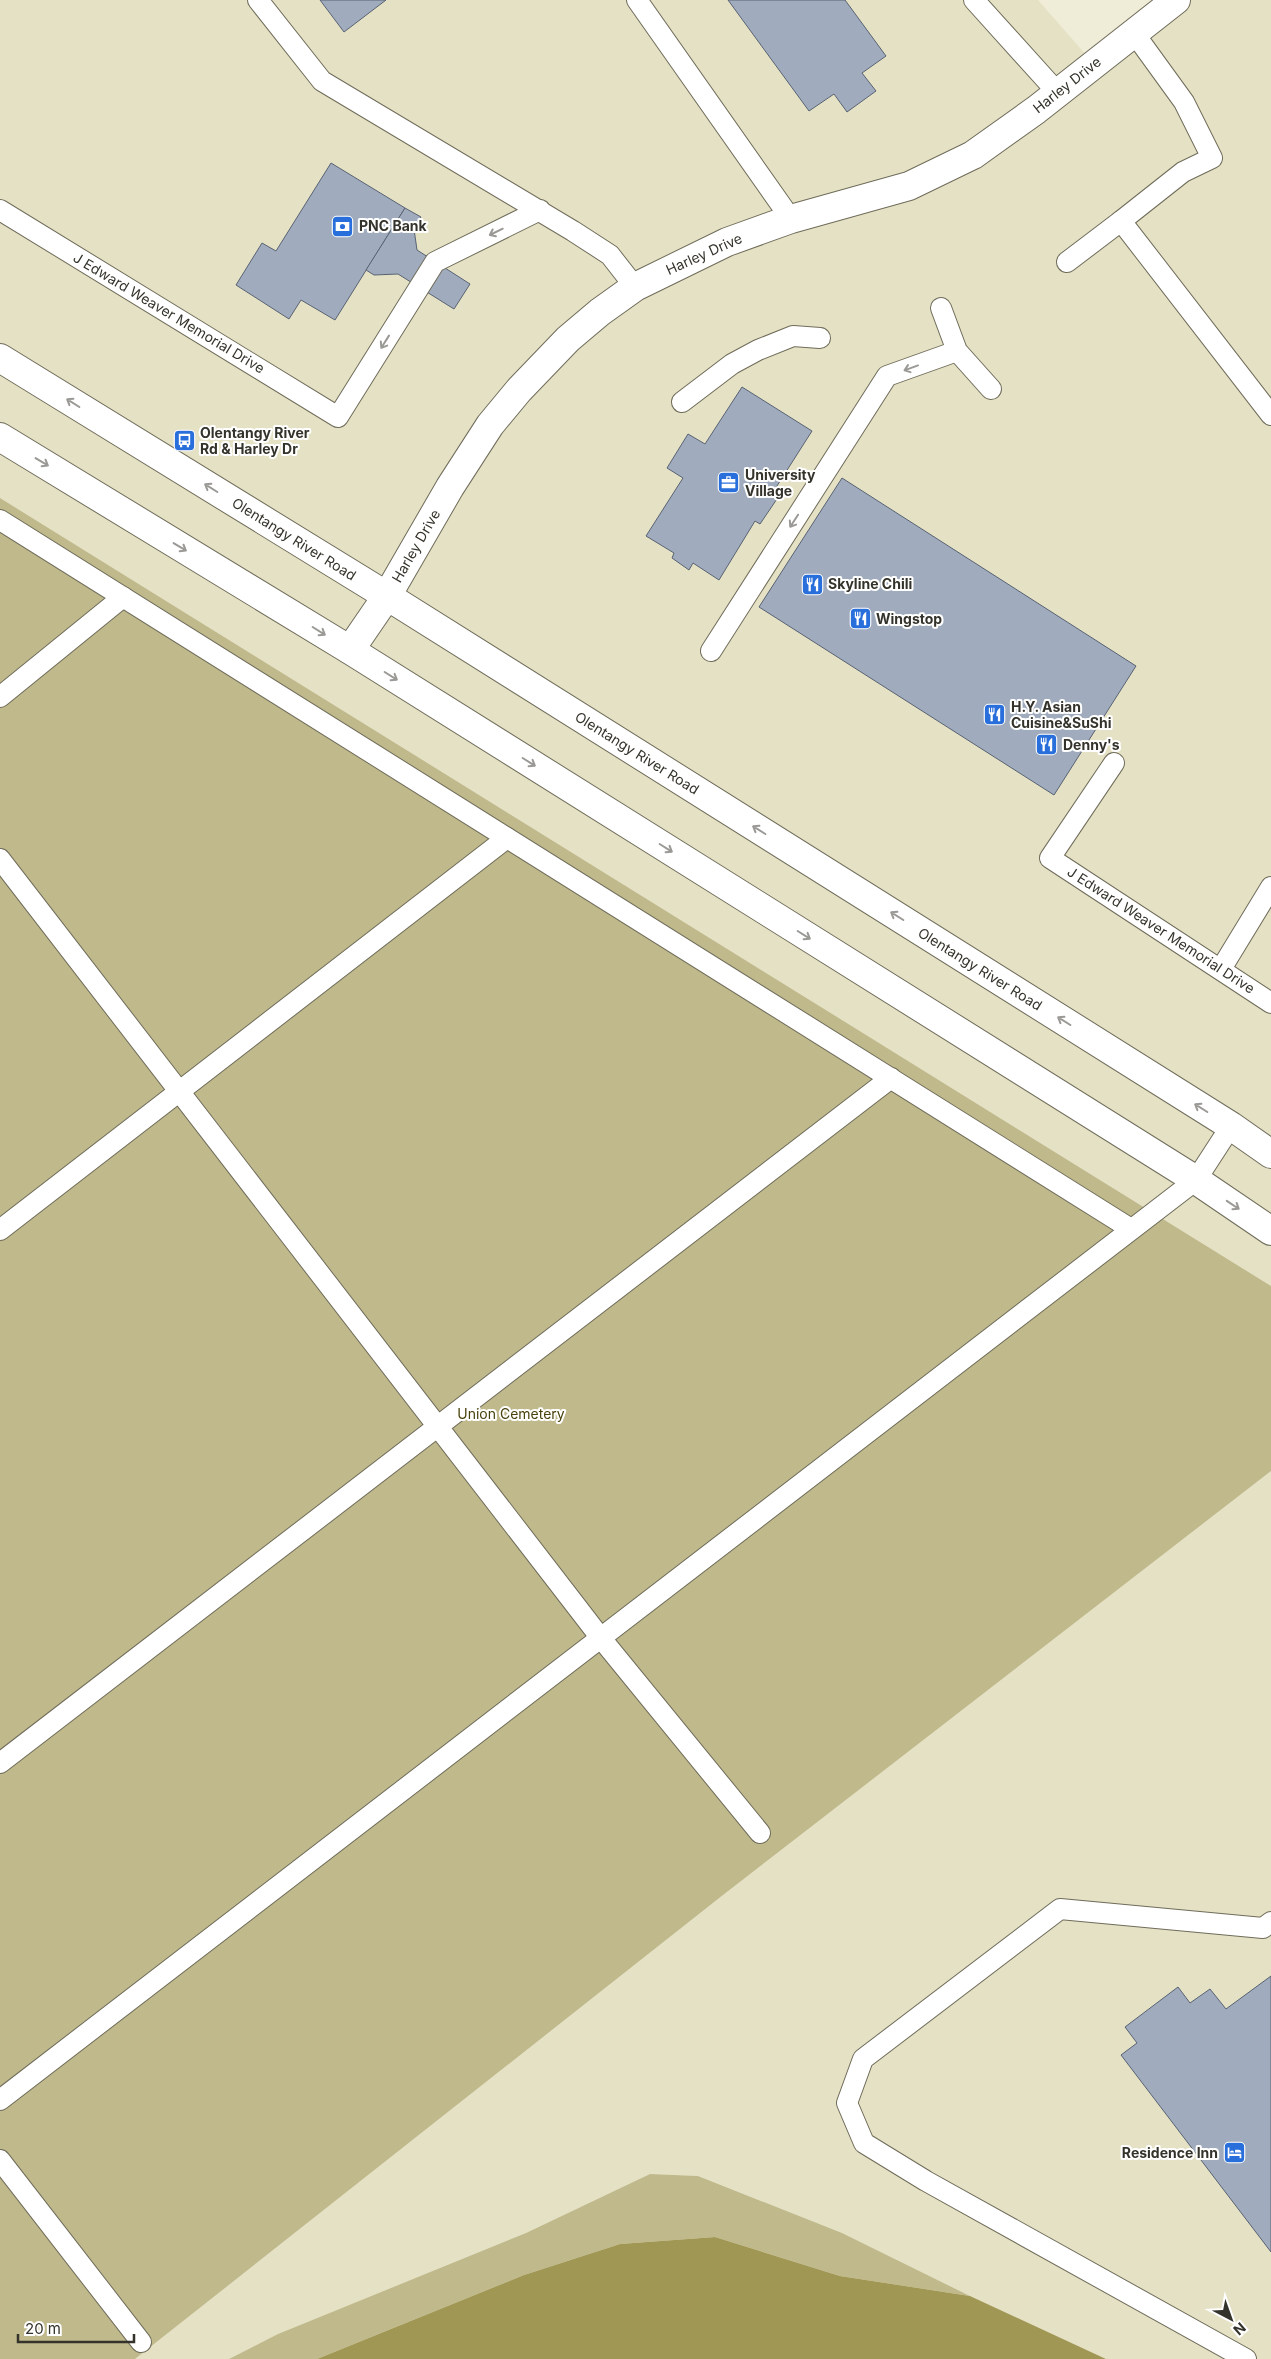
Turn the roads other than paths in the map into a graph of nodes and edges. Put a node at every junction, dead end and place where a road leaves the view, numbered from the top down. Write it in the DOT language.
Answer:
graph roads {
  1 [pos="258,0"];
  2 [pos="637,0"];
  3 [pos="974,0"];
  4 [pos="1176,0"];
  5 [pos="1134,32"];
  6 [pos="1058,92"];
  7 [pos="0,210"];
  8 [pos="540,210"];
  9 [pos="791,219"];
  10 [pos="1121,221"];
  11 [pos="1067,262"];
  12 [pos="635,287"];
  13 [pos="941,308"];
  14 [pos="820,338"];
  15 [pos="957,351"];
  16 [pos="0,358"];
  17 [pos="991,389"];
  18 [pos="682,402"];
  19 [pos="1271,415"];
  20 [pos="0,437"];
  21 [pos="0,520"];
  22 [pos="387,596"];
  23 [pos="123,597"];
  24 [pos="350,650"];
  25 [pos="710,651"];
  26 [pos="0,697"];
  27 [pos="1114,763"];
  28 [pos="507,838"];
  29 [pos="0,859"];
  30 [pos="1271,886"];
  31 [pos="1221,968"];
  32 [pos="1271,1003"];
  33 [pos="891,1078"];
  34 [pos="180,1092"];
  35 [pos="1231,1126"];
  36 [pos="1271,1154"];
  37 [pos="1196,1180"];
  38 [pos="1131,1229"];
  39 [pos="0,1230"];
  40 [pos="1271,1231"];
  41 [pos="438,1426"];
  42 [pos="600,1638"];
  43 [pos="0,1762"];
  44 [pos="760,1833"];
  45 [pos="1271,1922"];
  46 [pos="0,2100"];
  47 [pos="0,2160"];
  48 [pos="141,2342"];
  49 [pos="1246,2359"];
  1 -- 8 [label="lane"];
  2 -- 9 [label="lane"];
  3 -- 6 [label="lane"];
  4 -- 5 [label="main road, Harley Drive"];
  5 -- 6 [label="main road, Harley Drive"];
  5 -- 10 [label="lane"];
  6 -- 9 [label="main road, Harley Drive"];
  8 -- 7 [label="lane, J Edward Weaver Memorial Drive, one-way"];
  8 -- 12 [label="lane"];
  9 -- 12 [label="main road, Harley Drive"];
  10 -- 11 [label="lane"];
  10 -- 19 [label="lane"];
  12 -- 22 [label="main road, Harley Drive"];
  13 -- 15 [label="lane"];
  14 -- 18 [label="lane"];
  15 -- 17 [label="lane"];
  15 -- 25 [label="lane, one-way"];
  22 -- 16 [label="main road, Olentangy River Road, one-way"];
  20 -- 24 [label="main road, one-way"];
  21 -- 23 [label="lane"];
  22 -- 24 [label="main road, Harley Drive"];
  35 -- 22 [label="main road, Olentangy River Road, one-way"];
  23 -- 26 [label="lane"];
  23 -- 28 [label="lane"];
  24 -- 37 [label="main road, one-way"];
  27 -- 31 [label="lane, J Edward Weaver Memorial Drive"];
  28 -- 33 [label="lane"];
  28 -- 34 [label="lane"];
  29 -- 34 [label="lane"];
  30 -- 31 [label="lane"];
  31 -- 32 [label="lane, J Edward Weaver Memorial Drive"];
  33 -- 38 [label="lane"];
  33 -- 41 [label="lane"];
  34 -- 39 [label="lane"];
  34 -- 41 [label="lane"];
  35 -- 36 [label="main road, Olentangy River Road"];
  35 -- 37 [label="lane"];
  37 -- 38 [label="lane"];
  37 -- 40 [label="main road, one-way"];
  38 -- 42 [label="lane"];
  41 -- 42 [label="lane"];
  41 -- 43 [label="lane"];
  42 -- 44 [label="lane"];
  42 -- 46 [label="lane"];
  45 -- 49 [label="lane"];
  47 -- 48 [label="lane"];
}
